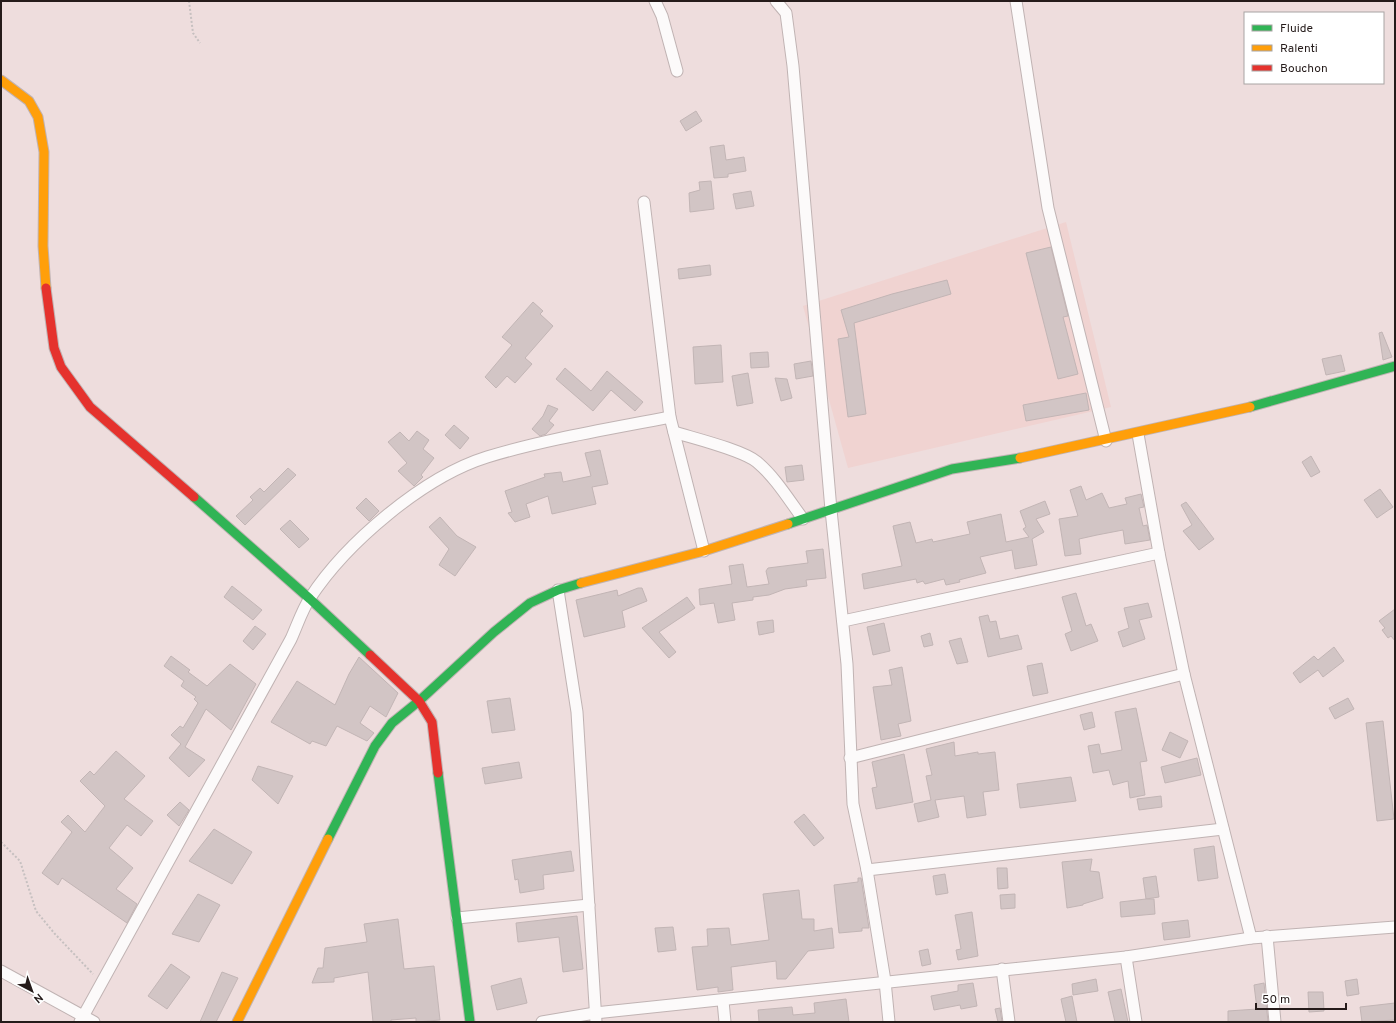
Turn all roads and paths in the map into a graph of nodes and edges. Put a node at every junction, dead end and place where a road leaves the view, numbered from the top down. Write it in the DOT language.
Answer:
graph roads {
  1 [pos="189,1"];
  2 [pos="655,1"];
  3 [pos="776,1"];
  4 [pos="1016,1"];
  5 [pos="200,43"];
  6 [pos="677,71"];
  7 [pos="1,80"];
  8 [pos="644,202"];
  9 [pos="1395,366"];
  10 [pos="670,417"];
  11 [pos="674,432"];
  12 [pos="1138,434"];
  13 [pos="1106,441"];
  14 [pos="831,510"];
  15 [pos="803,519"];
  16 [pos="704,551"];
  17 [pos="1159,553"];
  18 [pos="558,590"];
  19 [pos="310,599"];
  20 [pos="843,621"];
  21 [pos="1184,674"];
  22 [pos="419,701"];
  23 [pos="850,758"];
  24 [pos="1223,830"];
  25 [pos="1,842"];
  26 [pos="867,870"];
  27 [pos="589,905"];
  28 [pos="457,918"];
  29 [pos="1395,927"];
  30 [pos="1267,936"];
  31 [pos="1251,938"];
  32 [pos="1126,957"];
  33 [pos="1002,969"];
  34 [pos="1,971"];
  35 [pos="885,981"];
  36 [pos="102,983"];
  37 [pos="723,1001"];
  38 [pos="595,1018"];
  39 [pos="82,1019"];
  40 [pos="94,1022"];
  41 [pos="237,1022"];
  42 [pos="470,1022"];
  43 [pos="542,1022"];
  44 [pos="725,1022"];
  45 [pos="889,1022"];
  46 [pos="1009,1022"];
  47 [pos="1136,1022"];
  48 [pos="1275,1022"];
  1 -- 5 [label="path"];
  2 -- 6 [label="street"];
  3 -- 14 [label="street"];
  4 -- 13 [label="street"];
  7 -- 19 [label="street"];
  8 -- 10 [label="street"];
  9 -- 12 [label="street"];
  10 -- 11 [label="street"];
  10 -- 19 [label="street"];
  11 -- 15 [label="street"];
  11 -- 16 [label="street"];
  12 -- 13 [label="street"];
  12 -- 17 [label="street"];
  13 -- 14 [label="street"];
  14 -- 15 [label="street"];
  14 -- 20 [label="street"];
  15 -- 16 [label="street"];
  16 -- 18 [label="street"];
  17 -- 20 [label="street"];
  17 -- 21 [label="street"];
  18 -- 22 [label="street"];
  18 -- 27 [label="street"];
  19 -- 22 [label="street"];
  19 -- 36 [label="street"];
  20 -- 23 [label="street"];
  21 -- 23 [label="street"];
  21 -- 24 [label="street"];
  22 -- 28 [label="street"];
  22 -- 41 [label="street"];
  23 -- 26 [label="street"];
  24 -- 26 [label="street"];
  24 -- 31 [label="street"];
  25 -- 36 [label="path"];
  26 -- 35 [label="street"];
  27 -- 28 [label="street"];
  27 -- 38 [label="street"];
  28 -- 42 [label="street"];
  29 -- 30 [label="street"];
  30 -- 31 [label="street"];
  30 -- 48 [label="street"];
  31 -- 32 [label="street"];
  32 -- 33 [label="street"];
  32 -- 47 [label="street"];
  33 -- 35 [label="street"];
  33 -- 46 [label="street"];
  34 -- 39 [label="street"];
  35 -- 37 [label="street"];
  35 -- 45 [label="street"];
  36 -- 39 [label="street"];
  37 -- 38 [label="street"];
  37 -- 44 [label="street"];
  38 -- 43 [label="street"];
  39 -- 40 [label="street"];
}
